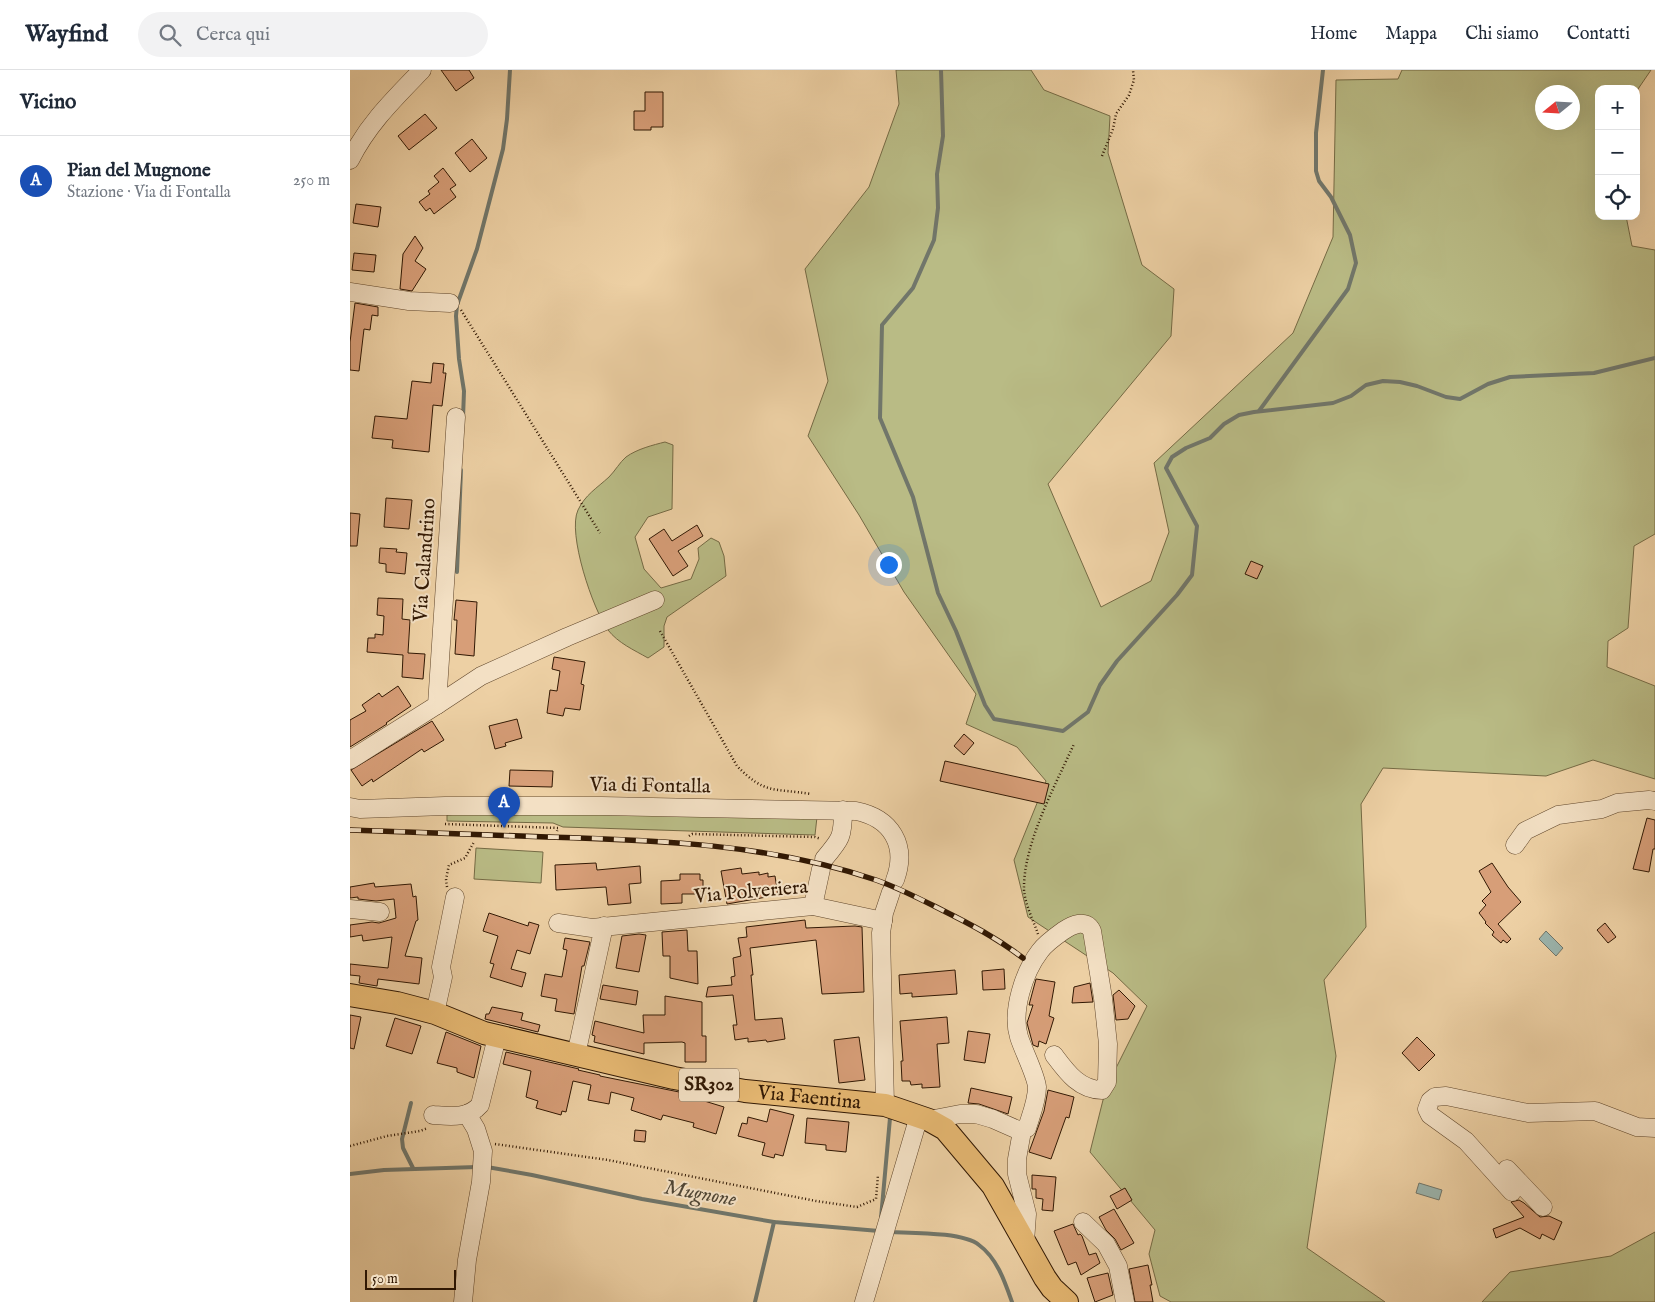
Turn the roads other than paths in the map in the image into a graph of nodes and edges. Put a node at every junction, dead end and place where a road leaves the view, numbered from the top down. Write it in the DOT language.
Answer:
graph roads {
  1 [pos="422,70"];
  2 [pos="350,160"];
  3 [pos="350,292"];
  4 [pos="450,303"];
  5 [pos="456,417"];
  6 [pos="654,600"];
  7 [pos="437,706"];
  8 [pos="350,760"];
  9 [pos="1655,801"];
  10 [pos="350,807"];
  11 [pos="835,810"];
  12 [pos="1516,845"];
  13 [pos="455,897"];
  14 [pos="813,906"];
  15 [pos="350,909"];
  16 [pos="380,912"];
  17 [pos="882,921"];
  18 [pos="558,923"];
  19 [pos="604,926"];
  20 [pos="350,995"];
  21 [pos="431,1011"];
  22 [pos="496,1037"];
  23 [pos="576,1055"];
  24 [pos="1054,1055"];
  25 [pos="885,1105"];
  26 [pos="467,1114"];
  27 [pos="433,1115"];
  28 [pos="924,1118"];
  29 [pos="1655,1128"];
  30 [pos="1449,1129"];
  31 [pos="1022,1130"];
  32 [pos="1512,1192"];
  33 [pos="1543,1207"];
  34 [pos="1083,1222"];
  35 [pos="1025,1242"];
  36 [pos="463,1302"];
  37 [pos="864,1302"];
  38 [pos="1067,1302"];
  39 [pos="1125,1302"];
  1 -- 2 [label="street"];
  3 -- 4 [label="street"];
  5 -- 7 [label="street, Via Calandrino"];
  6 -- 7 [label="street"];
  7 -- 8 [label="street"];
  9 -- 12 [label="street"];
  10 -- 11 [label="street, Via di Fontalla"];
  11 -- 14 [label="street"];
  11 -- 17 [label="street, Via di Fontalla"];
  13 -- 21 [label="street"];
  14 -- 17 [label="street, Via Polveriera"];
  14 -- 19 [label="street, Via Polveriera"];
  15 -- 16 [label="street"];
  17 -- 25 [label="street"];
  18 -- 19 [label="street, Via Polveriera"];
  19 -- 23 [label="street"];
  20 -- 21 [label="main road, Via Faentina / SR302"];
  21 -- 22 [label="main road, Via Faentina / SR302"];
  22 -- 23 [label="main road, Via Faentina / SR302"];
  22 -- 26 [label="street"];
  23 -- 25 [label="main road, Via Faentina / SR302"];
  24 -- 31 [label="street"];
  25 -- 28 [label="main road, Via Faentina / SR302"];
  26 -- 27 [label="street"];
  26 -- 36 [label="street"];
  28 -- 31 [label="street"];
  28 -- 35 [label="main road, Via Faentina / SR302"];
  28 -- 37 [label="street"];
  29 -- 30 [label="street"];
  30 -- 32 [label="street"];
  30 -- 33 [label="street"];
  31 -- 35 [label="street"];
  34 -- 39 [label="street"];
  35 -- 38 [label="main road, Via Faentina / SR302"];
}
